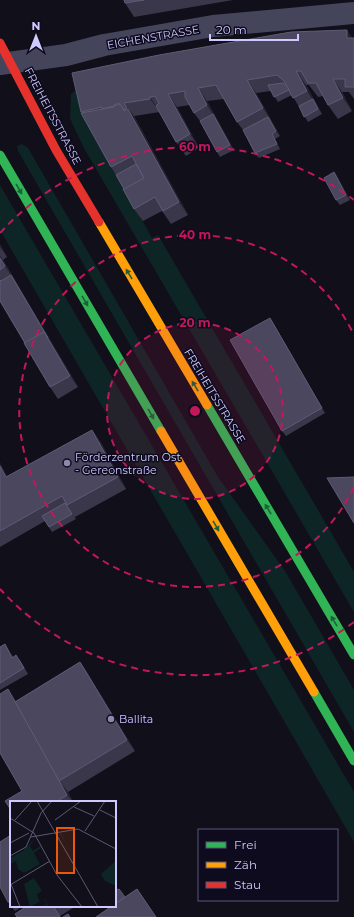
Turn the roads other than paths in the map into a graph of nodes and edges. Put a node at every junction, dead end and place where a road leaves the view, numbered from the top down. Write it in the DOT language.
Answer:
graph roads {
  1 [pos="354,13"];
  2 [pos="4,56"];
  3 [pos="0,155"];
  4 [pos="354,655"];
  5 [pos="354,761"];
  1 -- 2 [label="street, EICHENSTRASSE"];
  4 -- 2 [label="main road, FREIHEITSSTRASSE, one-way"];
  3 -- 5 [label="main road, one-way"];
}
